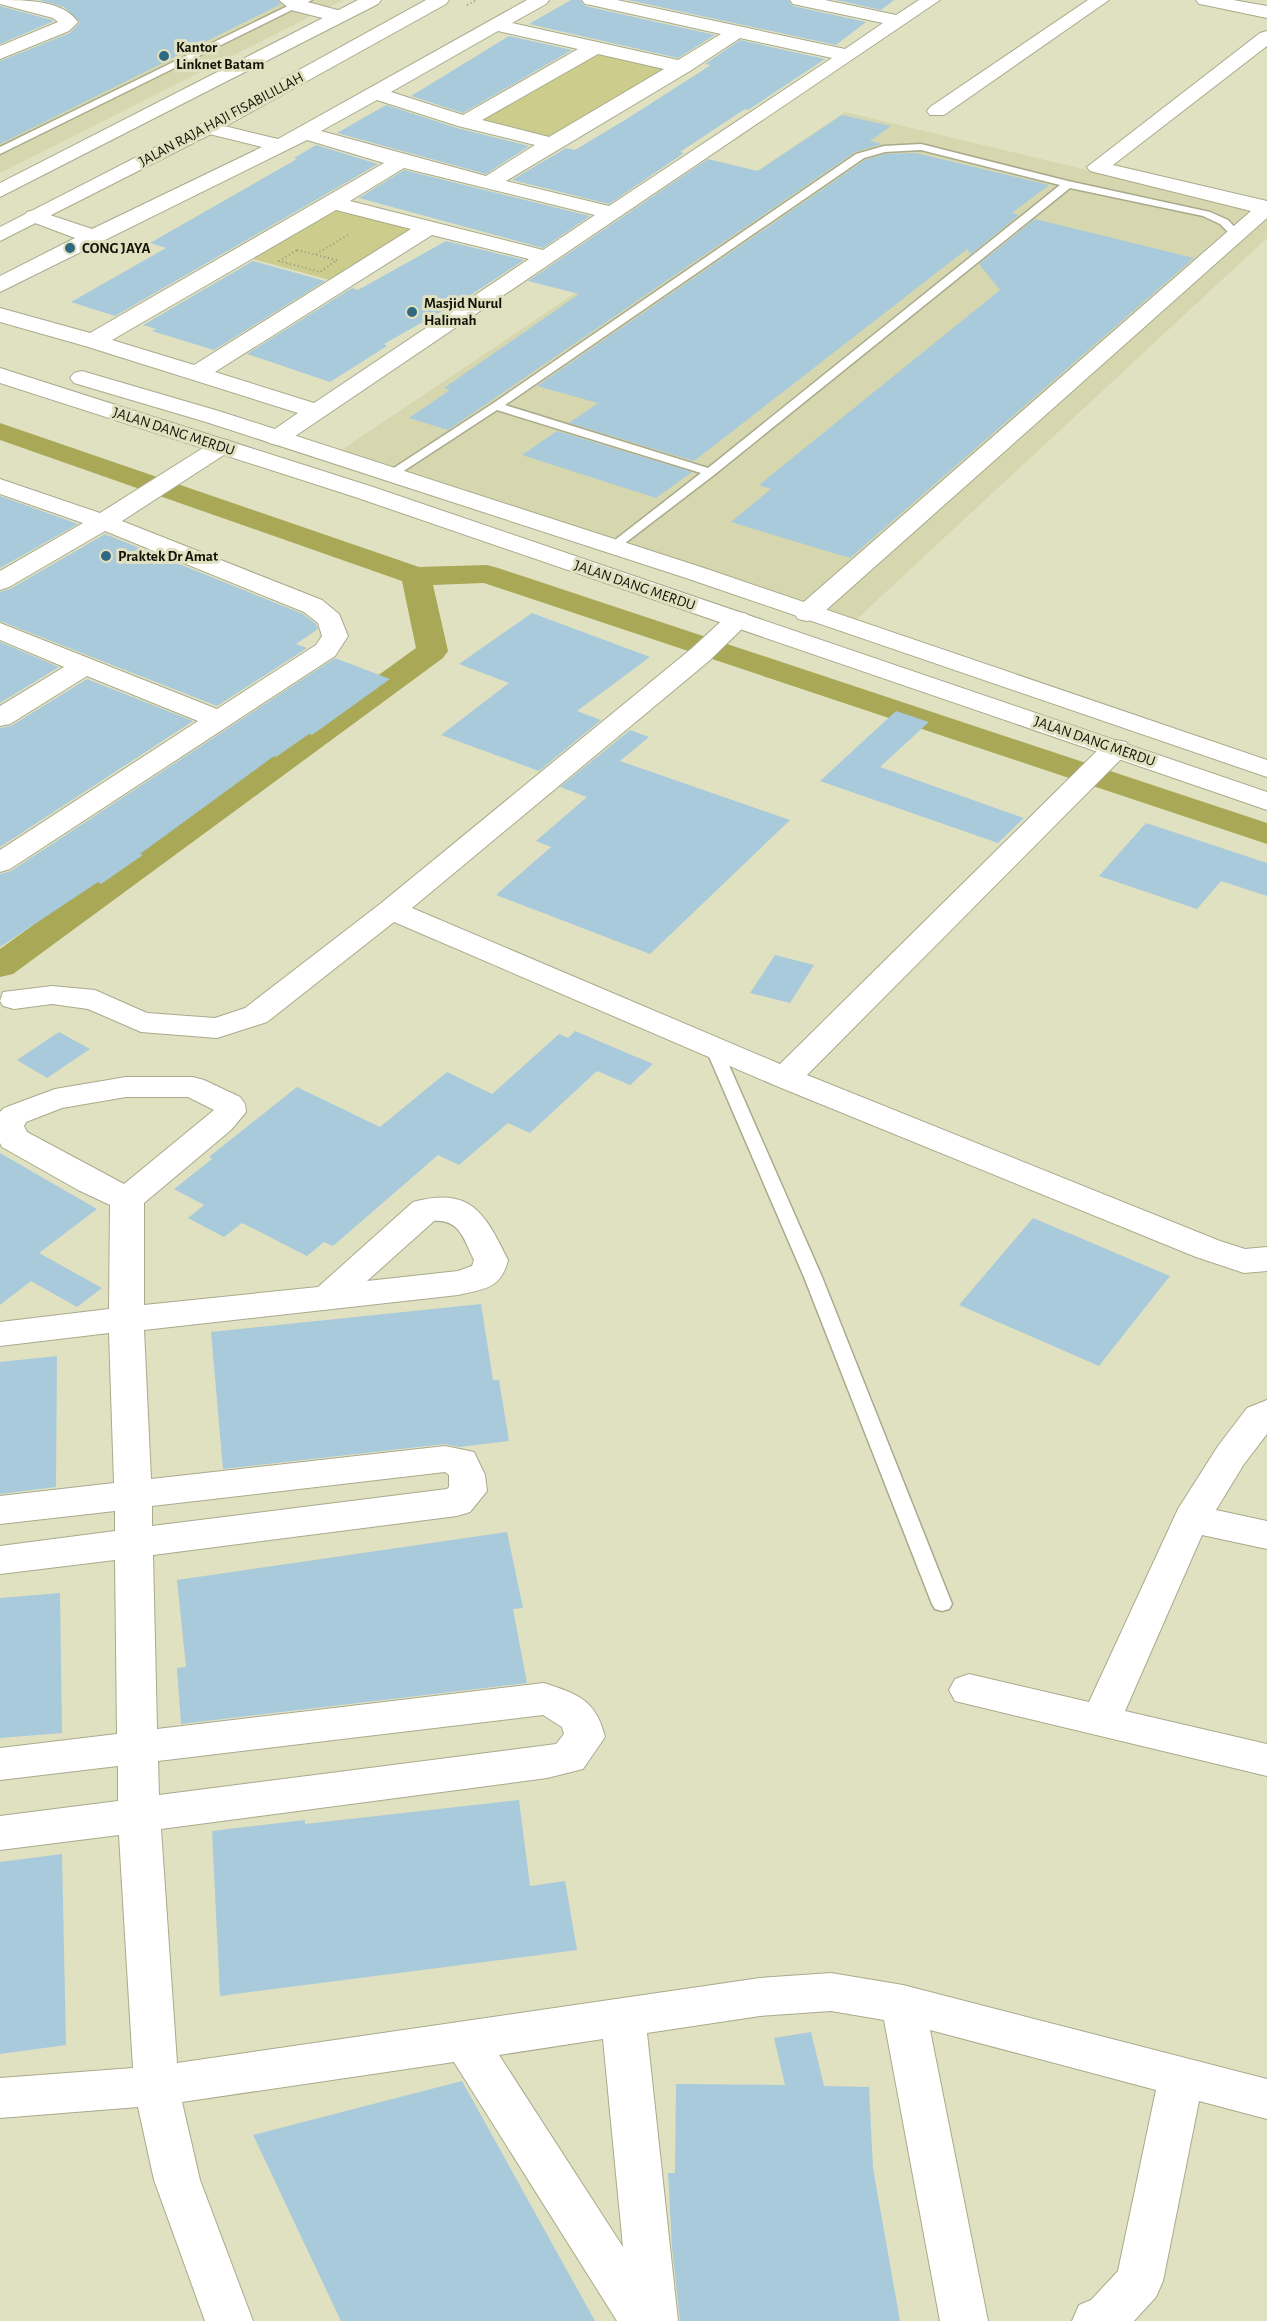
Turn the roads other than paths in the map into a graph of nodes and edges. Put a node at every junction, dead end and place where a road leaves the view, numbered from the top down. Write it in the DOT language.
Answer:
graph roads {
  1 [pos="5,0"];
  2 [pos="440,0"];
  3 [pos="540,0"];
  4 [pos="591,0"];
  5 [pos="669,0"];
  6 [pos="799,0"];
  7 [pos="931,0"];
  8 [pos="1100,0"];
  9 [pos="1205,0"];
  10 [pos="362,1"];
  11 [pos="297,2"];
  12 [pos="1267,12"];
  13 [pos="647,13"];
  14 [pos="338,16"];
  15 [pos="898,21"];
  16 [pos="494,25"];
  17 [pos="738,32"];
  18 [pos="1267,36"];
  19 [pos="5,47"];
  20 [pos="596,47"];
  21 [pos="847,55"];
  22 [pos="683,67"];
  23 [pos="374,93"];
  24 [pos="937,111"];
  25 [pos="465,122"];
  26 [pos="208,128"];
  27 [pos="305,133"];
  28 [pos="550,143"];
  29 [pos="281,146"];
  30 [pos="0,151"];
  31 [pos="401,161"];
  32 [pos="489,183"];
  33 [pos="1068,184"];
  34 [pos="0,191"];
  35 [pos="333,203"];
  36 [pos="1267,208"];
  37 [pos="611,213"];
  38 [pos="34,216"];
  39 [pos="428,228"];
  40 [pos="1236,234"];
  41 [pos="0,235"];
  42 [pos="93,237"];
  43 [pos="545,257"];
  44 [pos="0,285"];
  45 [pos="0,315"];
  46 [pos="93,341"];
  47 [pos="0,354"];
  48 [pos="198,373"];
  49 [pos="0,375"];
  50 [pos="496,406"];
  51 [pos="315,411"];
  52 [pos="277,438"];
  53 [pos="222,446"];
  54 [pos="710,472"];
  55 [pos="389,475"];
  56 [pos="0,486"];
  57 [pos="103,522"];
  58 [pos="612,547"];
  59 [pos="0,582"];
  60 [pos="807,612"];
  61 [pos="738,620"];
  62 [pos="0,631"];
  63 [pos="84,666"];
  64 [pos="1050,696"];
  65 [pos="1026,717"];
  66 [pos="0,718"];
  67 [pos="217,719"];
  68 [pos="1116,748"];
  69 [pos="1267,769"];
  70 [pos="1267,801"];
  71 [pos="0,863"];
  72 [pos="391,910"];
  73 [pos="14,999"];
  74 [pos="713,1047"];
  75 [pos="785,1078"];
  76 [pos="127,1199"];
  77 [pos="1267,1259"];
  78 [pos="326,1299"];
  79 [pos="126,1319"];
  80 [pos="0,1334"];
  81 [pos="1267,1413"];
  82 [pos="133,1495"];
  83 [pos="0,1510"];
  84 [pos="1191,1519"];
  85 [pos="1267,1535"];
  86 [pos="132,1544"];
  87 [pos="0,1560"];
  88 [pos="942,1604"];
  89 [pos="969,1690"];
  90 [pos="1100,1721"];
  91 [pos="137,1748"];
  92 [pos="1267,1760"];
  93 [pos="0,1764"];
  94 [pos="139,1816"];
  95 [pos="0,1833"];
  96 [pos="903,2004"];
  97 [pos="623,2018"];
  98 [pos="465,2041"];
  99 [pos="1181,2076"];
  100 [pos="156,2086"];
  101 [pos="0,2098"];
  102 [pos="1267,2099"];
  103 [pos="219,2307"];
  104 [pos="644,2321"];
  105 [pos="654,2321"];
  106 [pos="964,2321"];
  107 [pos="1096,2321"];
  1 -- 19 [label="street"];
  2 -- 26 [label="street, JALAN RAJA HAJI FISABILILLAH"];
  3 -- 16 [label="street"];
  4 -- 13 [label="street"];
  5 -- 13 [label="street"];
  6 -- 15 [label="street"];
  7 -- 15 [label="street"];
  8 -- 24 [label="street"];
  9 -- 12 [label="street"];
  10 -- 14 [label="street"];
  11 -- 14 [label="street"];
  11 -- 30 [label="lane"];
  13 -- 17 [label="street"];
  14 -- 34 [label="street"];
  15 -- 21 [label="street"];
  16 -- 20 [label="street"];
  16 -- 23 [label="street"];
  17 -- 21 [label="street"];
  17 -- 22 [label="street"];
  18 -- 36 [label="street"];
  20 -- 22 [label="street"];
  20 -- 25 [label="street"];
  21 -- 37 [label="street"];
  22 -- 28 [label="street"];
  23 -- 25 [label="street"];
  23 -- 27 [label="street"];
  25 -- 28 [label="street"];
  26 -- 29 [label="street"];
  26 -- 38 [label="street, JALAN RAJA HAJI FISABILILLAH"];
  27 -- 29 [label="street"];
  27 -- 31 [label="street"];
  28 -- 32 [label="street"];
  29 -- 42 [label="street"];
  31 -- 32 [label="street"];
  31 -- 35 [label="street"];
  32 -- 37 [label="street"];
  33 -- 40 [label="lane"];
  33 -- 50 [label="lane"];
  33 -- 54 [label="lane"];
  35 -- 39 [label="street"];
  35 -- 46 [label="street"];
  36 -- 40 [label="street"];
  37 -- 43 [label="street"];
  38 -- 41 [label="street, JALAN RAJA HAJI FISABILILLAH"];
  38 -- 42 [label="street"];
  39 -- 43 [label="street"];
  39 -- 48 [label="street"];
  40 -- 60 [label="street"];
  42 -- 44 [label="street"];
  43 -- 51 [label="street"];
  45 -- 46 [label="street"];
  46 -- 48 [label="street"];
  47 -- 52 [label="street, JALAN DANG MERDU"];
  48 -- 51 [label="street"];
  49 -- 53 [label="street, JALAN DANG MERDU"];
  50 -- 54 [label="lane"];
  50 -- 55 [label="lane"];
  51 -- 52 [label="street"];
  52 -- 55 [label="street, JALAN DANG MERDU"];
  53 -- 57 [label="street"];
  53 -- 61 [label="street, JALAN DANG MERDU"];
  54 -- 58 [label="lane"];
  55 -- 58 [label="street, JALAN DANG MERDU"];
  56 -- 57 [label="street"];
  57 -- 59 [label="street"];
  57 -- 67 [label="street"];
  58 -- 60 [label="street, JALAN DANG MERDU"];
  60 -- 64 [label="street, JALAN DANG MERDU"];
  61 -- 65 [label="street, JALAN DANG MERDU"];
  61 -- 72 [label="street"];
  62 -- 63 [label="street"];
  63 -- 66 [label="street"];
  63 -- 67 [label="street"];
  64 -- 65 [label="street"];
  64 -- 69 [label="street, JALAN DANG MERDU"];
  65 -- 68 [label="street, JALAN DANG MERDU"];
  67 -- 71 [label="street"];
  68 -- 70 [label="street, JALAN DANG MERDU"];
  68 -- 75 [label="street"];
  72 -- 73 [label="street"];
  72 -- 74 [label="street"];
  74 -- 75 [label="street"];
  74 -- 88 [label="lane"];
  75 -- 77 [label="street"];
  76 -- 76 [label="street"];
  76 -- 79 [label="street"];
  78 -- 79 [label="street"];
  79 -- 80 [label="street"];
  79 -- 82 [label="street"];
  81 -- 84 [label="street"];
  82 -- 83 [label="street"];
  82 -- 86 [label="street"];
  82 -- 86 [label="street"];
  84 -- 85 [label="street"];
  84 -- 90 [label="street"];
  86 -- 87 [label="street"];
  86 -- 91 [label="street"];
  89 -- 90 [label="street"];
  90 -- 92 [label="street"];
  91 -- 93 [label="street"];
  91 -- 94 [label="street"];
  91 -- 94 [label="street"];
  94 -- 95 [label="street"];
  94 -- 100 [label="street"];
  96 -- 97 [label="street"];
  96 -- 99 [label="street"];
  96 -- 106 [label="street"];
  97 -- 98 [label="street"];
  97 -- 105 [label="street"];
  98 -- 100 [label="street"];
  98 -- 104 [label="street"];
  99 -- 102 [label="street"];
  99 -- 107 [label="street"];
  100 -- 101 [label="street"];
  100 -- 103 [label="street"];
}
